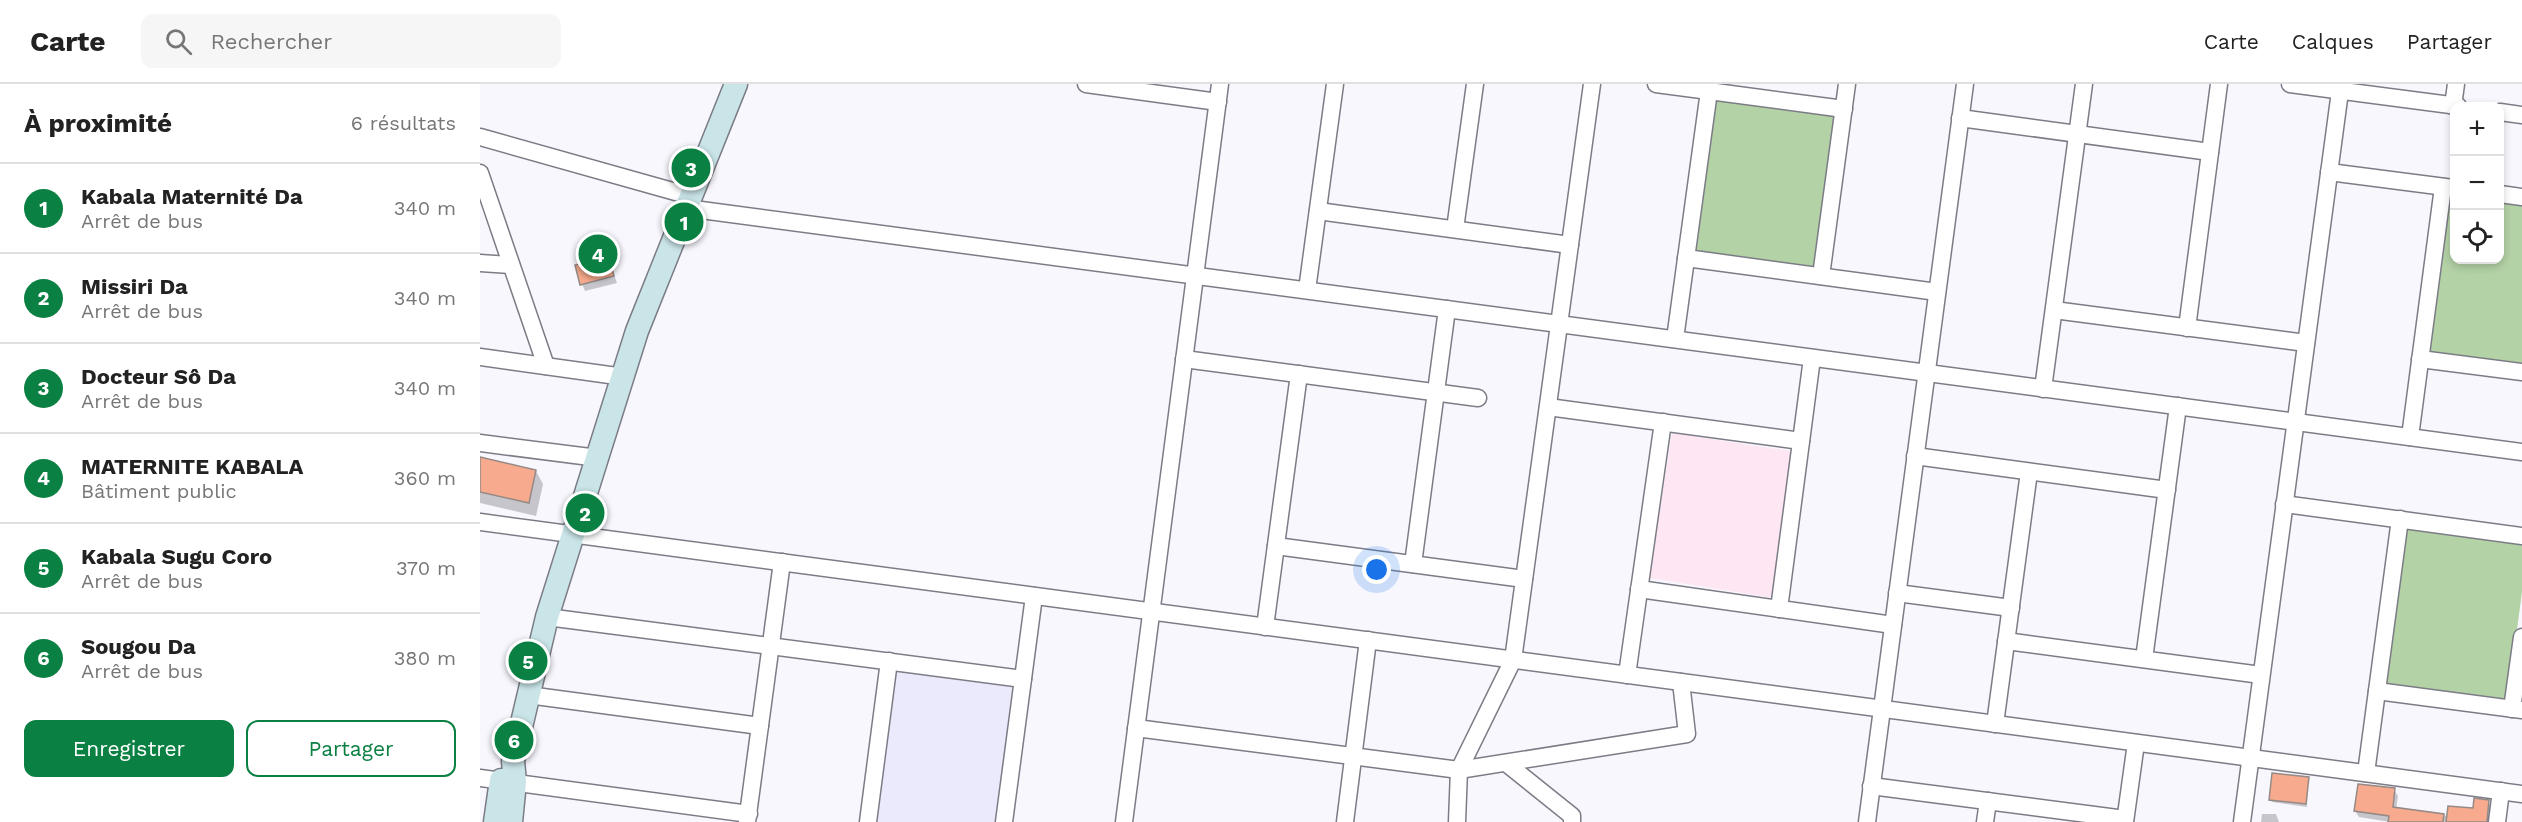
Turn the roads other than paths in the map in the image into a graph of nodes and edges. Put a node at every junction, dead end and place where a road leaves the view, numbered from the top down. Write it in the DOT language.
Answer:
graph roads {
  1 [pos="736,84"];
  2 [pos="1086,84"];
  3 [pos="1220,84"];
  4 [pos="1335,84"];
  5 [pos="1475,84"];
  6 [pos="1592,84"];
  7 [pos="1656,84"];
  8 [pos="1847,84"];
  9 [pos="1965,84"];
  10 [pos="2084,84"];
  11 [pos="2219,84"];
  12 [pos="2290,84"];
  13 [pos="2456,84"];
  14 [pos="2340,87"];
  15 [pos="1708,91"];
  16 [pos="1218,102"];
  17 [pos="2456,102"];
  18 [pos="2450,105"];
  19 [pos="1844,109"];
  20 [pos="2504,113"];
  21 [pos="2522,115"];
  22 [pos="1960,118"];
  23 [pos="2077,134"];
  24 [pos="480,137"];
  25 [pos="2211,152"];
  26 [pos="2329,172"];
  27 [pos="480,173"];
  28 [pos="2449,188"];
  29 [pos="2504,195"];
  30 [pos="2522,197"];
  31 [pos="688,202"];
  32 [pos="1318,211"];
  33 [pos="1455,229"];
  34 [pos="1570,245"];
  35 [pos="1686,258"];
  36 [pos="480,263"];
  37 [pos="512,265"];
  38 [pos="1195,276"];
  39 [pos="1821,276"];
  40 [pos="1307,290"];
  41 [pos="1937,292"];
  42 [pos="1447,309"];
  43 [pos="2054,310"];
  44 [pos="1559,324"];
  45 [pos="2187,327"];
  46 [pos="1675,339"];
  47 [pos="2306,343"];
  48 [pos="480,357"];
  49 [pos="1184,358"];
  50 [pos="1812,358"];
  51 [pos="2420,359"];
  52 [pos="546,366"];
  53 [pos="2522,372"];
  54 [pos="1927,373"];
  55 [pos="1299,374"];
  56 [pos="624,377"];
  57 [pos="2043,389"];
  58 [pos="1436,392"];
  59 [pos="1478,398"];
  60 [pos="2178,406"];
  61 [pos="1548,407"];
  62 [pos="1663,422"];
  63 [pos="2295,422"];
  64 [pos="2410,437"];
  65 [pos="1802,441"];
  66 [pos="480,443"];
  67 [pos="2522,452"];
  68 [pos="1915,456"];
  69 [pos="598,459"];
  70 [pos="2029,472"];
  71 [pos="2167,490"];
  72 [pos="2284,504"];
  73 [pos="2400,519"];
  74 [pos="480,522"];
  75 [pos="574,534"];
  76 [pos="2522,536"];
  77 [pos="1276,546"];
  78 [pos="782,562"];
  79 [pos="1413,564"];
  80 [pos="1524,579"];
  81 [pos="1639,589"];
  82 [pos="1897,593"];
  83 [pos="1034,596"];
  84 [pos="2011,608"];
  85 [pos="1779,609"];
  86 [pos="1151,611"];
  87 [pos="547,617"];
  88 [pos="1893,625"];
  89 [pos="1265,627"];
  90 [pos="2522,637"];
  91 [pos="1368,640"];
  92 [pos="2006,641"];
  93 [pos="770,646"];
  94 [pos="2144,659"];
  95 [pos="1513,660"];
  96 [pos="889,662"];
  97 [pos="1627,675"];
  98 [pos="2261,675"];
  99 [pos="1023,679"];
  100 [pos="1681,682"];
  101 [pos="2377,691"];
  102 [pos="528,695"];
  103 [pos="1882,709"];
  104 [pos="2517,710"];
  105 [pos="1995,724"];
  106 [pos="760,726"];
  107 [pos="1136,728"];
  108 [pos="2136,743"];
  109 [pos="1353,756"];
  110 [pos="2250,758"];
  111 [pos="1506,763"];
  112 [pos="1460,770"];
  113 [pos="2366,773"];
  114 [pos="502,776"];
  115 [pos="1871,786"];
  116 [pos="2501,791"];
  117 [pos="2522,794"];
  118 [pos="1988,801"];
  119 [pos="748,818"];
  120 [pos="2125,821"];
  121 [pos="495,822"];
  122 [pos="512,822"];
  123 [pos="868,822"];
  124 [pos="1004,822"];
  125 [pos="1124,822"];
  126 [pos="1345,822"];
  127 [pos="1456,822"];
  128 [pos="1572,822"];
  129 [pos="1867,822"];
  130 [pos="1985,822"];
  131 [pos="2242,822"];
  132 [pos="2497,822"];
  1 -- 31 [label="main road"];
  2 -- 16 [label="street"];
  3 -- 16 [label="street"];
  4 -- 32 [label="street"];
  5 -- 33 [label="street"];
  6 -- 34 [label="street"];
  7 -- 15 [label="street"];
  8 -- 19 [label="street"];
  9 -- 22 [label="street"];
  10 -- 23 [label="street"];
  11 -- 25 [label="street"];
  12 -- 14 [label="street"];
  13 -- 17 [label="street"];
  14 -- 18 [label="street"];
  14 -- 26 [label="street"];
  15 -- 19 [label="street"];
  15 -- 35 [label="street"];
  16 -- 38 [label="street"];
  19 -- 39 [label="street"];
  20 -- 21 [label="street"];
  22 -- 23 [label="street"];
  22 -- 41 [label="street"];
  23 -- 25 [label="street"];
  23 -- 43 [label="street"];
  24 -- 31 [label="street"];
  25 -- 45 [label="street"];
  26 -- 28 [label="street"];
  26 -- 47 [label="street"];
  27 -- 37 [label="street"];
  28 -- 51 [label="street"];
  29 -- 30 [label="street"];
  31 -- 38 [label="street"];
  31 -- 56 [label="main road"];
  32 -- 33 [label="street"];
  32 -- 40 [label="street"];
  33 -- 34 [label="street"];
  34 -- 44 [label="street"];
  35 -- 39 [label="street"];
  35 -- 46 [label="street"];
  36 -- 37 [label="street"];
  37 -- 52 [label="street"];
  38 -- 40 [label="street"];
  38 -- 49 [label="street"];
  39 -- 41 [label="street"];
  40 -- 42 [label="street"];
  41 -- 54 [label="street"];
  42 -- 44 [label="street"];
  42 -- 58 [label="street"];
  43 -- 45 [label="street"];
  43 -- 57 [label="street"];
  44 -- 46 [label="street"];
  44 -- 61 [label="street"];
  45 -- 47 [label="street"];
  46 -- 50 [label="street"];
  47 -- 63 [label="street"];
  48 -- 52 [label="street"];
  49 -- 55 [label="street"];
  49 -- 86 [label="street"];
  50 -- 54 [label="street"];
  50 -- 65 [label="street"];
  51 -- 53 [label="street"];
  51 -- 64 [label="street"];
  52 -- 56 [label="street"];
  54 -- 57 [label="street"];
  54 -- 68 [label="street"];
  55 -- 58 [label="street"];
  55 -- 77 [label="street"];
  56 -- 69 [label="main road"];
  57 -- 60 [label="street"];
  58 -- 59 [label="street"];
  58 -- 79 [label="street"];
  60 -- 63 [label="street"];
  60 -- 71 [label="street"];
  61 -- 62 [label="street"];
  61 -- 80 [label="street"];
  62 -- 65 [label="street"];
  62 -- 81 [label="street"];
  63 -- 64 [label="street"];
  63 -- 72 [label="street"];
  64 -- 67 [label="street"];
  65 -- 85 [label="street"];
  66 -- 69 [label="street"];
  68 -- 70 [label="street"];
  68 -- 82 [label="street"];
  69 -- 75 [label="main road"];
  70 -- 71 [label="street"];
  70 -- 84 [label="street"];
  71 -- 94 [label="street"];
  72 -- 73 [label="street"];
  72 -- 98 [label="street"];
  73 -- 76 [label="street"];
  73 -- 101 [label="street"];
  74 -- 75 [label="street"];
  75 -- 78 [label="street"];
  75 -- 87 [label="main road"];
  77 -- 79 [label="street"];
  77 -- 89 [label="street"];
  78 -- 83 [label="street"];
  78 -- 93 [label="street"];
  79 -- 80 [label="street"];
  80 -- 95 [label="street"];
  81 -- 85 [label="street"];
  81 -- 97 [label="street"];
  82 -- 84 [label="street"];
  82 -- 88 [label="street"];
  83 -- 86 [label="street"];
  83 -- 99 [label="street"];
  84 -- 92 [label="street"];
  85 -- 88 [label="street"];
  86 -- 89 [label="street"];
  86 -- 107 [label="street"];
  87 -- 93 [label="street"];
  87 -- 102 [label="main road"];
  88 -- 103 [label="street"];
  89 -- 91 [label="street"];
  90 -- 104 [label="street"];
  91 -- 95 [label="street"];
  91 -- 109 [label="street"];
  92 -- 94 [label="street"];
  92 -- 105 [label="street"];
  93 -- 96 [label="street"];
  93 -- 106 [label="street"];
  94 -- 98 [label="street"];
  95 -- 97 [label="street"];
  95 -- 112 [label="street"];
  96 -- 99 [label="street"];
  96 -- 123 [label="street"];
  97 -- 100 [label="street"];
  98 -- 110 [label="street"];
  99 -- 124 [label="street"];
  100 -- 103 [label="street"];
  100 -- 111 [label="street"];
  101 -- 104 [label="street"];
  101 -- 113 [label="street"];
  102 -- 106 [label="street"];
  102 -- 114 [label="main road"];
  103 -- 105 [label="street"];
  103 -- 115 [label="street"];
  105 -- 108 [label="street"];
  106 -- 119 [label="street"];
  107 -- 109 [label="street"];
  107 -- 125 [label="street"];
  108 -- 110 [label="street"];
  108 -- 120 [label="street"];
  109 -- 112 [label="street"];
  109 -- 126 [label="street"];
  110 -- 113 [label="street"];
  110 -- 131 [label="street"];
  111 -- 112 [label="street"];
  111 -- 128 [label="street"];
  112 -- 127 [label="street"];
  113 -- 116 [label="street"];
  114 -- 119 [label="street"];
  114 -- 121 [label="main road"];
  114 -- 122 [label="main road"];
  115 -- 118 [label="street"];
  115 -- 129 [label="street"];
  116 -- 117 [label="street"];
  116 -- 132 [label="street"];
  118 -- 120 [label="street"];
  118 -- 130 [label="street"];
}
